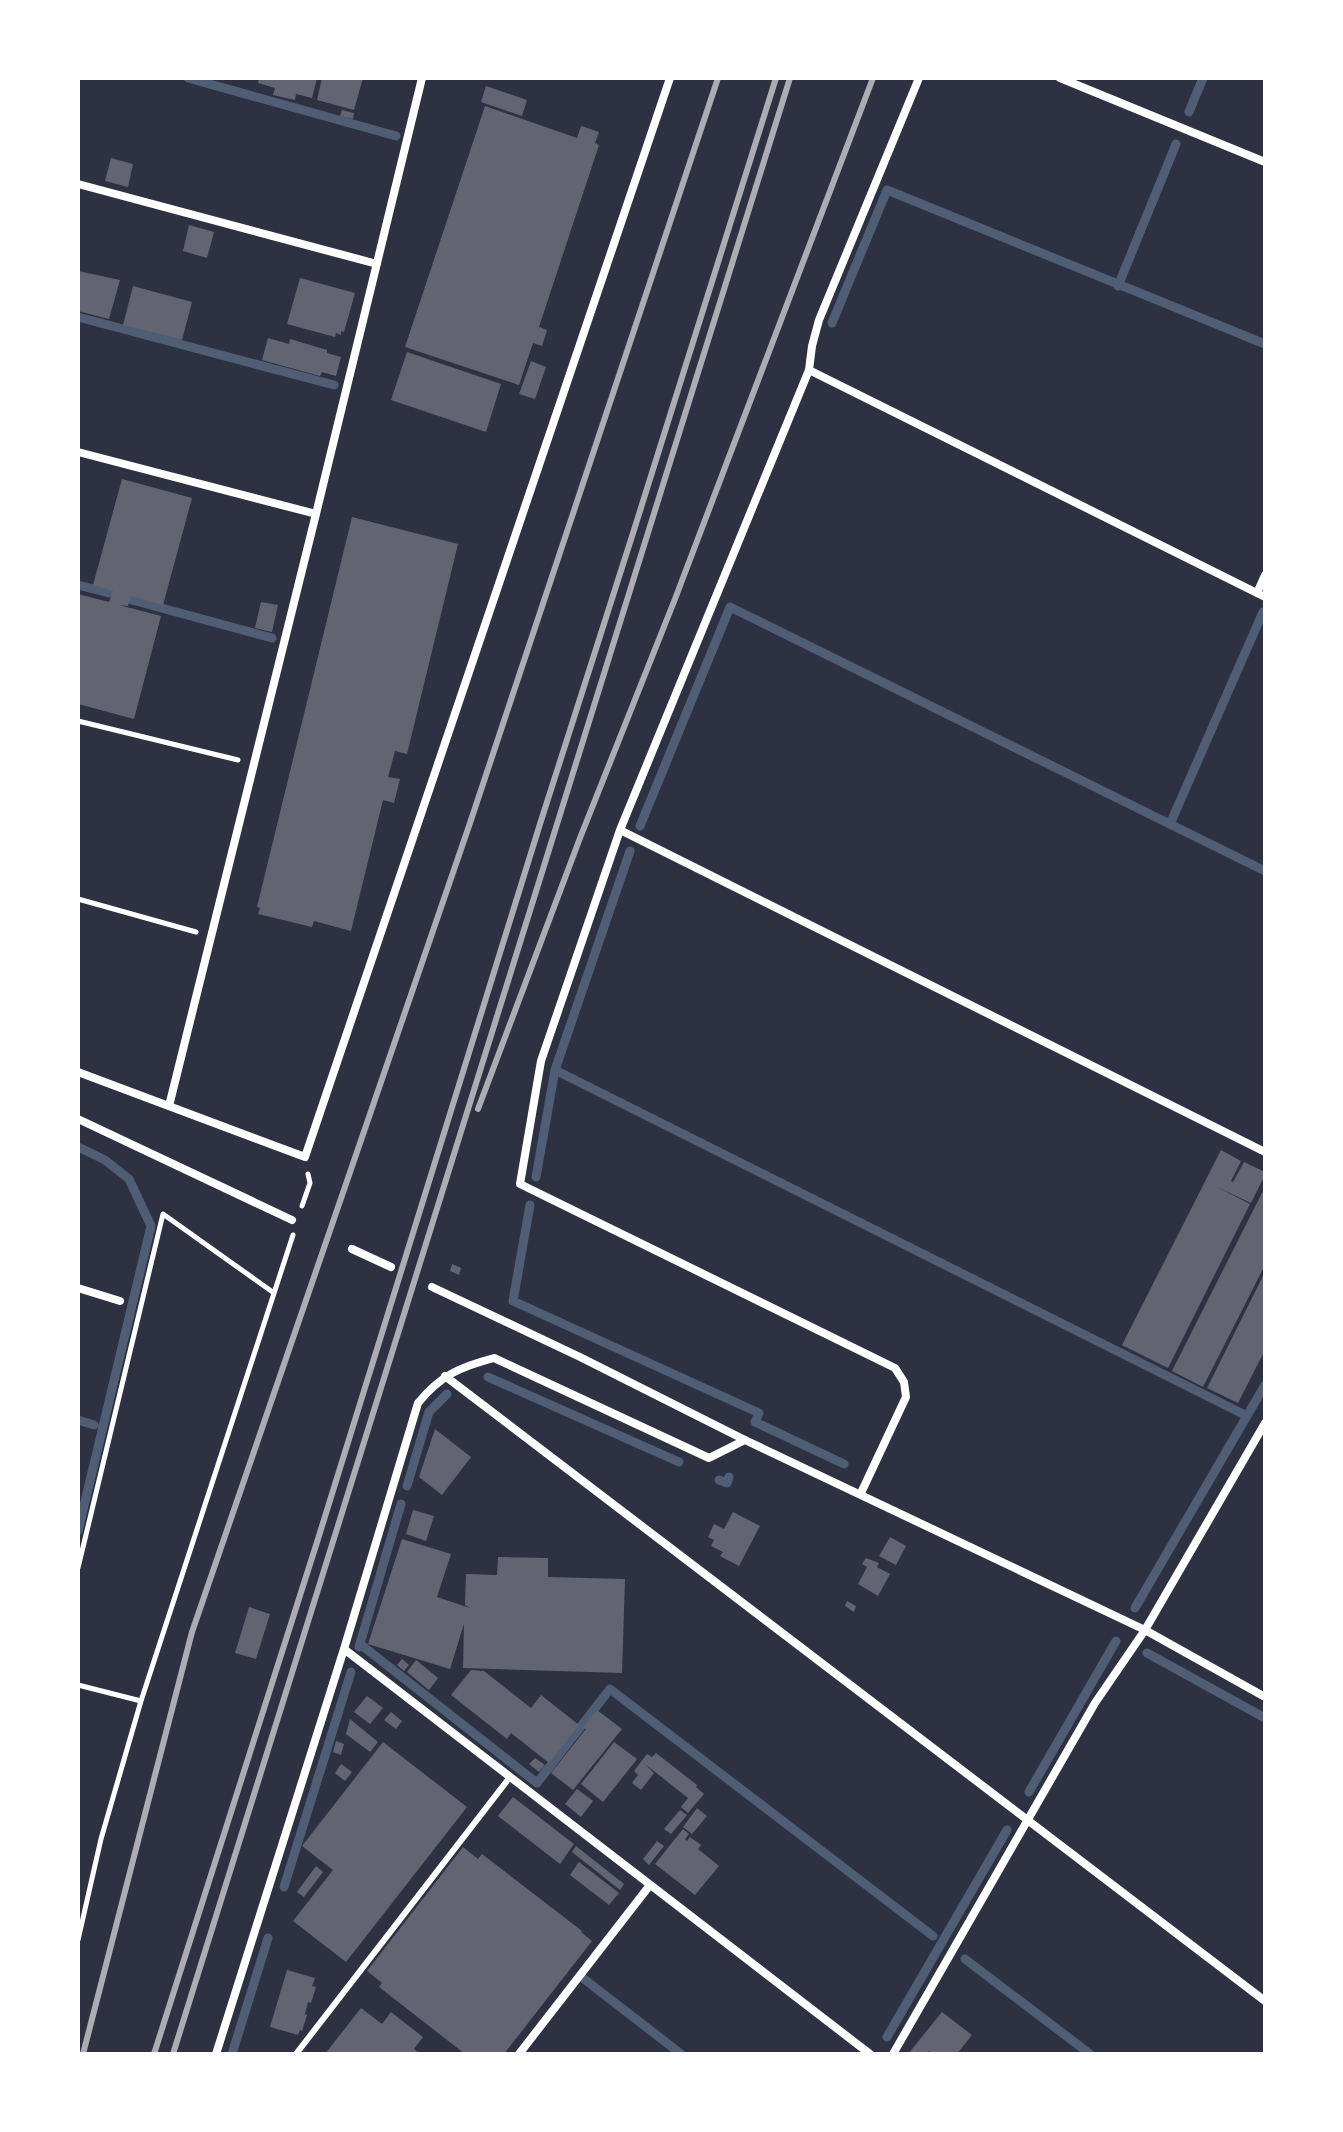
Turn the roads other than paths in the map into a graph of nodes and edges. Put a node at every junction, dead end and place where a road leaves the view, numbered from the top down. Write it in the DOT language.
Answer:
graph roads {
  1 [pos="422,78"];
  2 [pos="919,78"];
  3 [pos="1060,78"];
  4 [pos="667,79"];
  5 [pos="1265,162"];
  6 [pos="78,184"];
  7 [pos="377,264"];
  8 [pos="809,370"];
  9 [pos="78,452"];
  10 [pos="316,514"];
  11 [pos="1265,575"];
  12 [pos="1261,595"];
  13 [pos="620,830"];
  14 [pos="78,1072"];
  15 [pos="169,1106"];
  16 [pos="78,1119"];
  17 [pos="1265,1152"];
  18 [pos="292,1220"];
  19 [pos="352,1249"];
  20 [pos="391,1267"];
  21 [pos="432,1287"];
  22 [pos="78,1288"];
  23 [pos="120,1301"];
  24 [pos="445,1376"];
  25 [pos="1265,1423"];
  26 [pos="745,1440"];
  27 [pos="861,1493"];
  28 [pos="1145,1630"];
  29 [pos="344,1649"];
  30 [pos="1265,1697"];
  31 [pos="510,1777"];
  32 [pos="1028,1820"];
  33 [pos="650,1885"];
  34 [pos="1265,2001"];
  35 [pos="216,2054"];
  36 [pos="296,2054"];
  37 [pos="519,2054"];
  38 [pos="870,2054"];
  39 [pos="893,2054"];
  1 -- 7 [label="street"];
  2 -- 8 [label="street"];
  3 -- 5 [label="street"];
  4 -- 15 [label="street"];
  6 -- 7 [label="street"];
  7 -- 10 [label="street"];
  8 -- 12 [label="street"];
  8 -- 13 [label="street"];
  9 -- 10 [label="street"];
  10 -- 15 [label="street"];
  11 -- 12 [label="street"];
  13 -- 17 [label="street"];
  13 -- 27 [label="street"];
  14 -- 15 [label="street"];
  16 -- 18 [label="street"];
  19 -- 20 [label="street"];
  21 -- 26 [label="street"];
  22 -- 23 [label="street"];
  24 -- 26 [label="street"];
  24 -- 29 [label="street"];
  24 -- 32 [label="street"];
  25 -- 28 [label="street"];
  26 -- 27 [label="street"];
  27 -- 28 [label="street"];
  28 -- 30 [label="street"];
  28 -- 32 [label="street"];
  29 -- 31 [label="street"];
  29 -- 35 [label="street"];
  31 -- 33 [label="street"];
  31 -- 36 [label="lane"];
  32 -- 34 [label="street"];
  32 -- 39 [label="street"];
  33 -- 37 [label="street"];
  33 -- 38 [label="street"];
}
